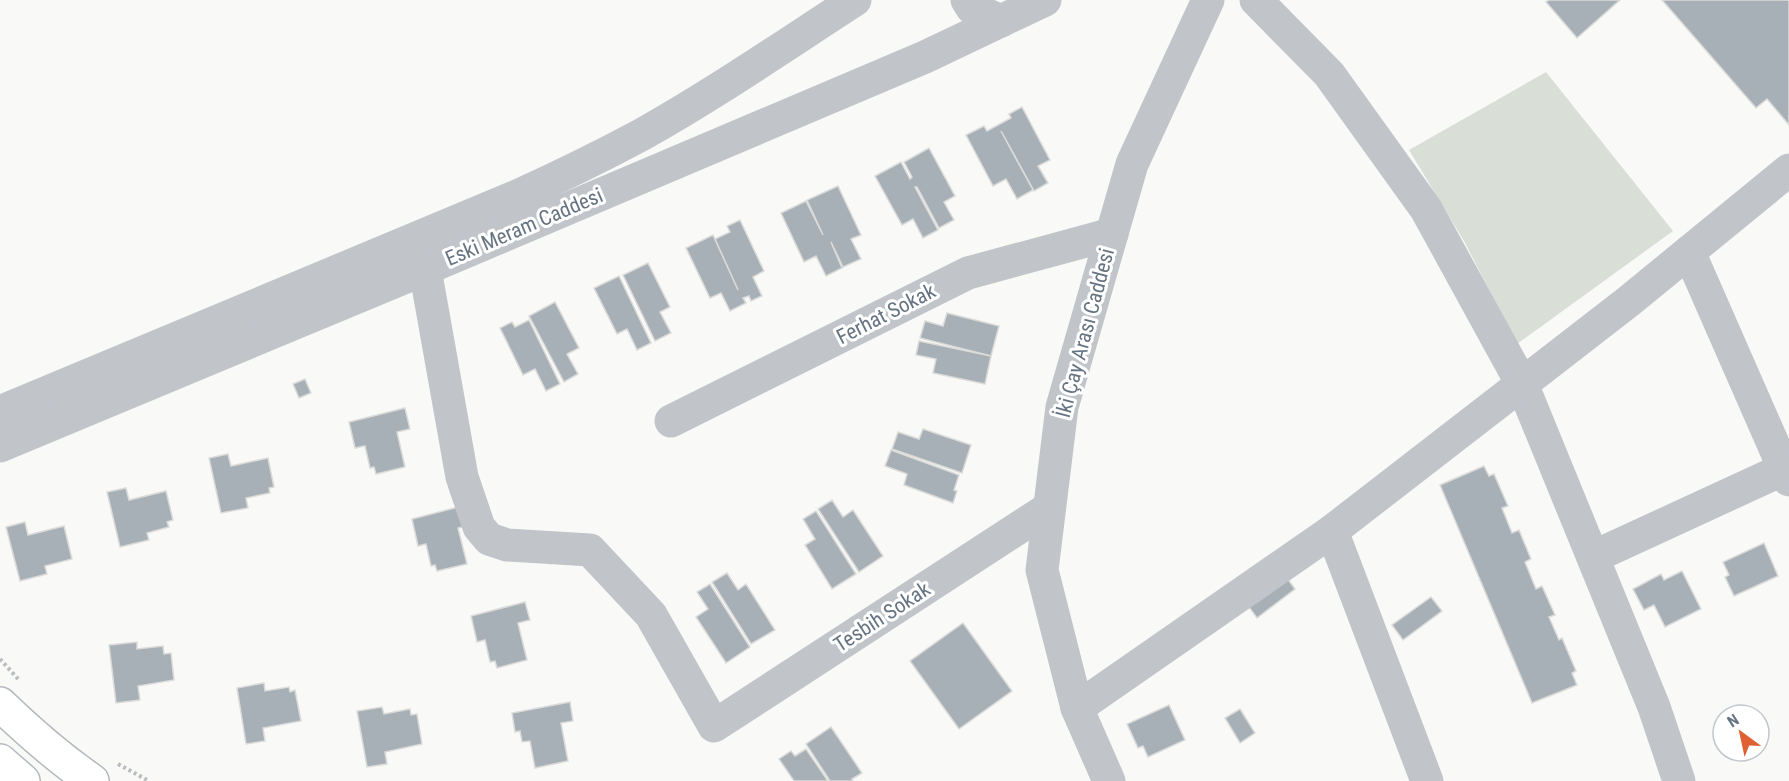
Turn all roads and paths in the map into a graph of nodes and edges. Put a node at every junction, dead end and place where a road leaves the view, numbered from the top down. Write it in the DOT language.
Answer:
graph roads {
  1 [pos="855,0"];
  2 [pos="967,0"];
  3 [pos="1045,0"];
  4 [pos="1208,0"];
  5 [pos="1256,0"];
  6 [pos="1001,21"];
  7 [pos="1789,170"];
  8 [pos="1112,234"];
  9 [pos="1689,252"];
  10 [pos="425,269"];
  11 [pos="1522,384"];
  12 [pos="0,412"];
  13 [pos="671,421"];
  14 [pos="0,446"];
  15 [pos="1787,474"];
  16 [pos="1049,508"];
  17 [pos="1332,531"];
  18 [pos="1593,557"];
  19 [pos="0,704"];
  20 [pos="1077,708"];
  21 [pos="0,761"];
  22 [pos="22,781"];
  23 [pos="92,781"];
  24 [pos="1110,781"];
  25 [pos="1427,781"];
  26 [pos="1679,781"];
  1 -- 12 [label="street, Eski Meram Caddesi"];
  2 -- 6 [label="street"];
  3 -- 6 [label="street, Eski Meram Caddesi"];
  4 -- 8 [label="street, İki Çay Arası Caddesi"];
  5 -- 11 [label="street"];
  6 -- 10 [label="street, Eski Meram Caddesi"];
  7 -- 9 [label="street"];
  8 -- 13 [label="street, Ferhat Sokak"];
  8 -- 16 [label="street, İki Çay Arası Caddesi"];
  9 -- 11 [label="street"];
  9 -- 15 [label="street"];
  10 -- 14 [label="street, Eski Meram Caddesi"];
  10 -- 16 [label="street, Tesbih Sokak"];
  11 -- 17 [label="street"];
  11 -- 18 [label="street"];
  15 -- 18 [label="street"];
  16 -- 20 [label="street, İki Çay Arası Caddesi"];
  17 -- 20 [label="street"];
  17 -- 25 [label="street"];
  18 -- 26 [label="street"];
  19 -- 23 [label="main road"];
  20 -- 24 [label="street, İki Çay Arası Caddesi"];
  21 -- 22 [label="main road"];
}
